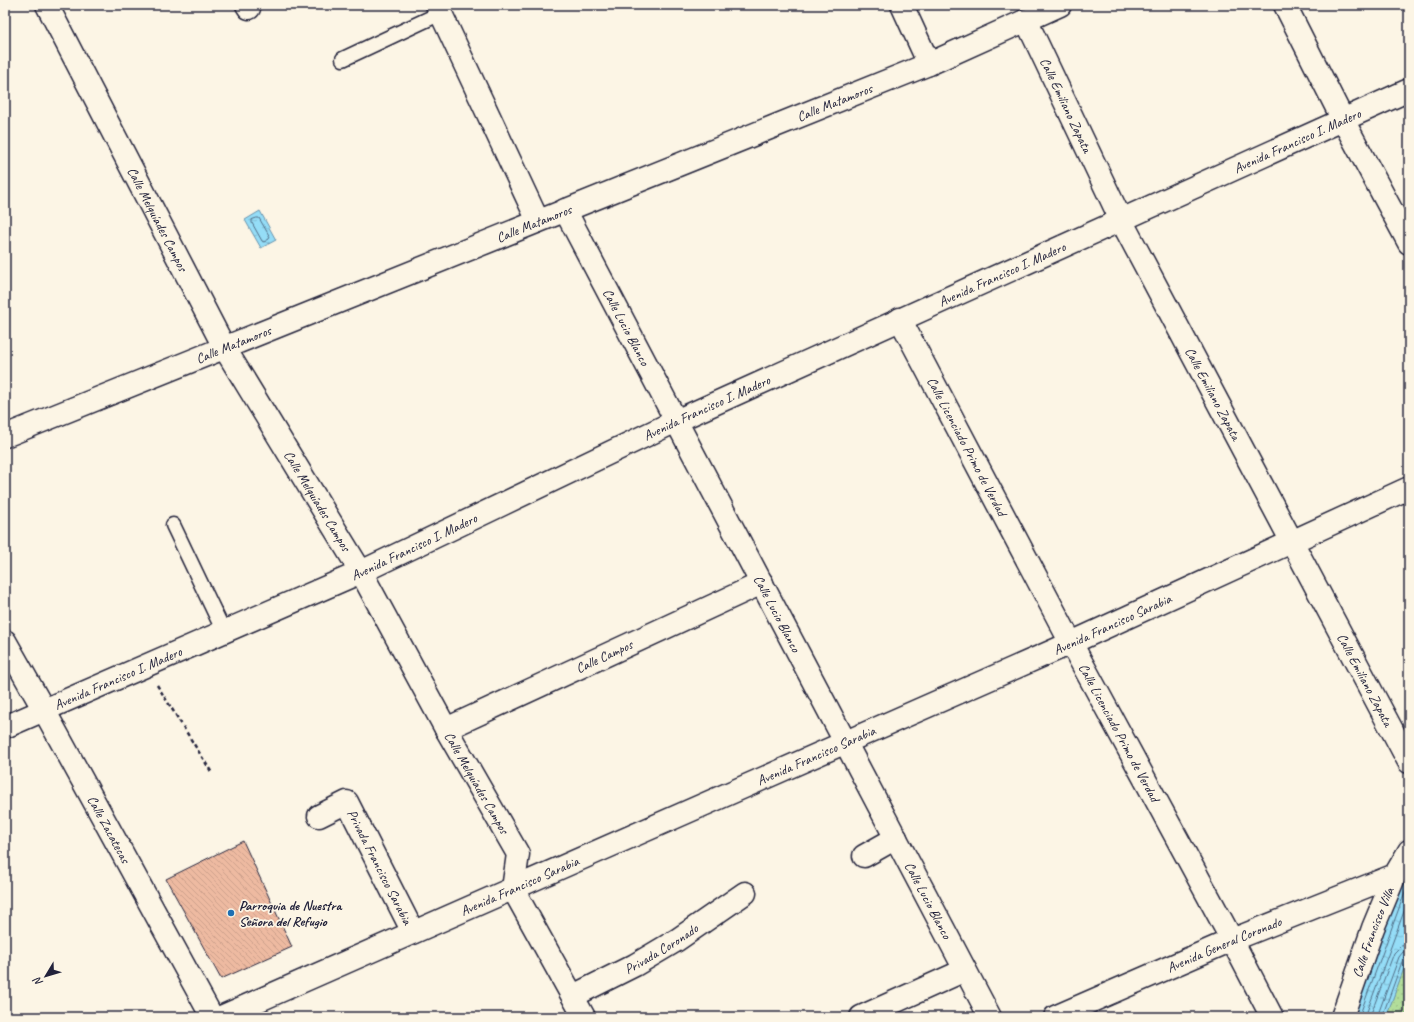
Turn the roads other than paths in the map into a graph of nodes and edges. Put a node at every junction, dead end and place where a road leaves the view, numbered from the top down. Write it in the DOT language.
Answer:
graph roads {
  1 [pos="47,5"];
  2 [pos="902,5"];
  3 [pos="1060,5"];
  4 [pos="1285,5"];
  5 [pos="439,9"];
  6 [pos="1026,20"];
  7 [pos="343,59"];
  8 [pos="929,64"];
  9 [pos="1409,90"];
  10 [pos="1343,120"];
  11 [pos="565,210"];
  12 [pos="1121,220"];
  13 [pos="538,221"];
  14 [pos="1409,243"];
  15 [pos="900,319"];
  16 [pos="224,347"];
  17 [pos="676,421"];
  18 [pos="5,436"];
  19 [pos="1409,488"];
  20 [pos="173,525"];
  21 [pos="1292,540"];
  22 [pos="361,572"];
  23 [pos="762,584"];
  24 [pos="224,632"];
  25 [pos="5,641"];
  26 [pos="1071,643"];
  27 [pos="44,710"];
  28 [pos="5,727"];
  29 [pos="446,729"];
  30 [pos="845,742"];
  31 [pos="1409,762"];
  32 [pos="319,816"];
  33 [pos="896,838"];
  34 [pos="1409,851"];
  35 [pos="864,856"];
  36 [pos="1395,875"];
  37 [pos="513,889"];
  38 [pos="745,893"];
  39 [pos="413,932"];
  40 [pos="1232,940"];
  41 [pos="965,970"];
  42 [pos="573,996"];
  43 [pos="212,1017"];
  44 [pos="221,1017"];
  45 [pos="584,1017"];
  46 [pos="861,1017"];
  47 [pos="990,1017"];
  48 [pos="1055,1017"];
  49 [pos="1272,1017"];
  50 [pos="1342,1017"];
  1 -- 16 [label="street, Calle Melquíades Campos"];
  2 -- 8 [label="street"];
  3 -- 6 [label="street, Calle Matamoros"];
  4 -- 10 [label="street"];
  5 -- 7 [label="lane"];
  5 -- 13 [label="street"];
  6 -- 8 [label="street, Calle Matamoros"];
  6 -- 12 [label="street, Calle Emiliano Zapata"];
  8 -- 11 [label="street, Calle Matamoros"];
  9 -- 10 [label="street, Avenida Francisco I. Madero"];
  10 -- 12 [label="street, Avenida Francisco I. Madero"];
  10 -- 14 [label="street"];
  11 -- 13 [label="street, Calle Matamoros"];
  11 -- 17 [label="street, Calle Lucio Blanco"];
  12 -- 15 [label="street, Avenida Francisco I. Madero"];
  12 -- 21 [label="street, Calle Emiliano Zapata"];
  13 -- 16 [label="street, Calle Matamoros"];
  15 -- 17 [label="street, Avenida Francisco I. Madero"];
  15 -- 26 [label="street, Calle Licenciado Primo de Verdad"];
  16 -- 18 [label="street, Calle Matamoros"];
  16 -- 22 [label="street, Calle Melquíades Campos"];
  17 -- 22 [label="street, Avenida Francisco I. Madero"];
  17 -- 23 [label="street, Calle Lucio Blanco"];
  19 -- 21 [label="street, Avenida Francisco Sarabia"];
  20 -- 24 [label="lane"];
  21 -- 26 [label="street, Avenida Francisco Sarabia"];
  21 -- 31 [label="street, Calle Emiliano Zapata"];
  22 -- 24 [label="street, Avenida Francisco I. Madero"];
  22 -- 29 [label="street, Calle Melquíades Campos"];
  23 -- 29 [label="street, Calle Campos"];
  23 -- 30 [label="street, Calle Lucio Blanco"];
  24 -- 27 [label="street, Avenida Francisco I. Madero"];
  25 -- 27 [label="street, Calle Zacatecas"];
  26 -- 30 [label="street, Avenida Francisco Sarabia"];
  26 -- 40 [label="street, Calle Licenciado Primo de Verdad"];
  27 -- 28 [label="street, Avenida Francisco I. Madero"];
  27 -- 43 [label="street, Calle Zacatecas"];
  29 -- 37 [label="street, Calle Melquíades Campos"];
  30 -- 33 [label="street, Calle Lucio Blanco"];
  30 -- 37 [label="street, Avenida Francisco Sarabia"];
  32 -- 39 [label="street, Privada Francisco Sarabia"];
  33 -- 35 [label="street"];
  33 -- 41 [label="street, Calle Lucio Blanco"];
  34 -- 36 [label="street, Calle Francisco Villa"];
  36 -- 40 [label="street, Avenida General Coronado"];
  36 -- 50 [label="street, Calle Francisco Villa"];
  37 -- 39 [label="street, Avenida Francisco Sarabia"];
  37 -- 42 [label="street"];
  38 -- 42 [label="street, Privada Coronado"];
  39 -- 44 [label="street, Avenida Francisco Sarabia"];
  40 -- 48 [label="street, Avenida General Coronado"];
  40 -- 49 [label="street, Calle Licenciado Primo de Verdad"];
  41 -- 46 [label="street"];
  41 -- 47 [label="street, Calle Lucio Blanco"];
  42 -- 45 [label="street"];
}
